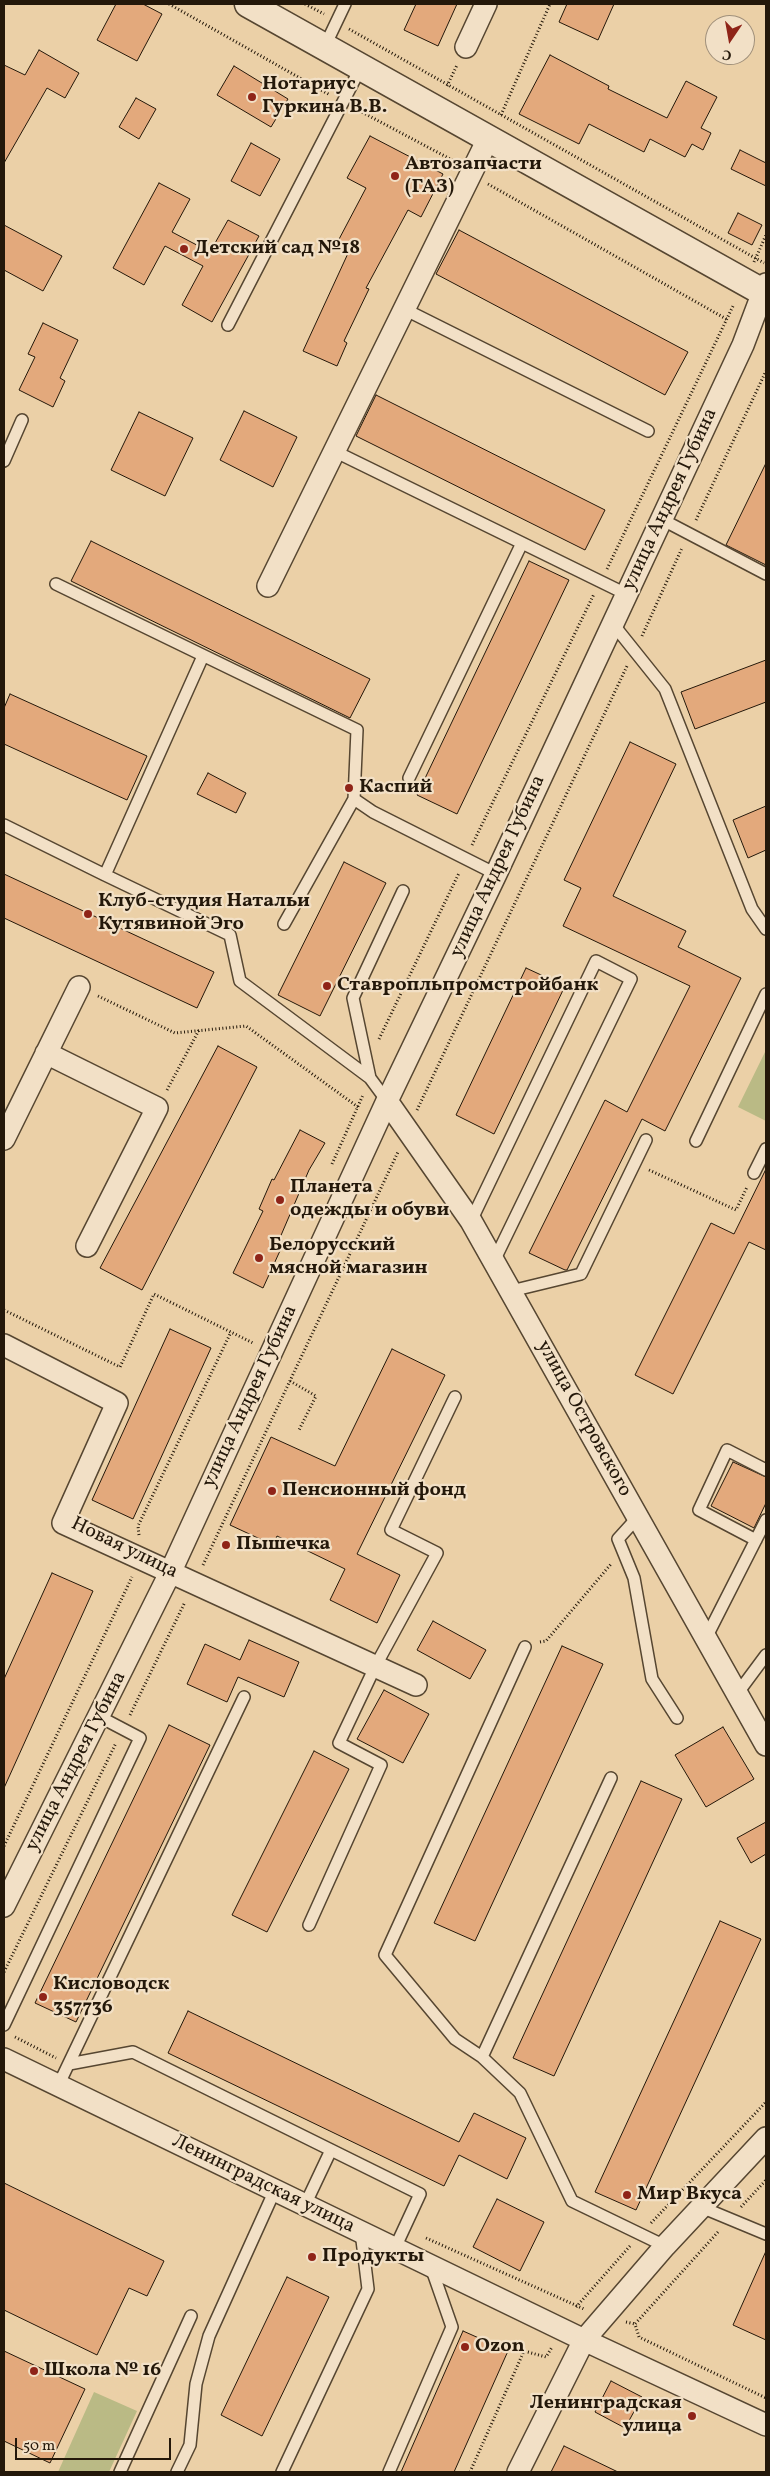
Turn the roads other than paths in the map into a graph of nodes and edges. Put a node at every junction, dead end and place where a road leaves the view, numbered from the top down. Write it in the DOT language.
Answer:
graph roads {
  1 [pos="345,4"];
  2 [pos="486,4"];
  3 [pos="255,5"];
  4 [pos="325,46"];
  5 [pos="466,46"];
  6 [pos="361,67"];
  7 [pos="495,126"];
  8 [pos="760,288"];
  9 [pos="404,309"];
  10 [pos="228,325"];
  11 [pos="22,420"];
  12 [pos="648,431"];
  13 [pos="334,452"];
  14 [pos="4,461"];
  15 [pos="661,519"];
  16 [pos="522,543"];
  17 [pos="766,574"];
  18 [pos="56,584"];
  19 [pos="268,586"];
  20 [pos="626,594"];
  21 [pos="613,624"];
  22 [pos="203,656"];
  23 [pos="409,778"];
  24 [pos="354,799"];
  25 [pos="4,825"];
  26 [pos="496,874"];
  27 [pos="105,875"];
  28 [pos="403,891"];
  29 [pos="284,924"];
  30 [pos="766,928"];
  31 [pos="79,987"];
  32 [pos="766,994"];
  33 [pos="46,1053"];
  34 [pos="370,1078"];
  35 [pos="387,1101"];
  36 [pos="4,1139"];
  37 [pos="646,1140"];
  38 [pos="696,1141"];
  39 [pos="766,1149"];
  40 [pos="754,1173"];
  41 [pos="471,1221"];
  42 [pos="87,1246"];
  43 [pos="494,1261"];
  44 [pos="511,1291"];
  45 [pos="4,1345"];
  46 [pos="456,1397"];
  47 [pos="766,1470"];
  48 [pos="638,1518"];
  49 [pos="766,1520"];
  50 [pos="756,1540"];
  51 [pos="170,1573"];
  52 [pos="705,1640"];
  53 [pos="525,1647"];
  54 [pos="766,1655"];
  55 [pos="375,1667"];
  56 [pos="416,1685"];
  57 [pos="737,1694"];
  58 [pos="244,1697"];
  59 [pos="100,1717"];
  60 [pos="677,1718"];
  61 [pos="766,1745"];
  62 [pos="611,1778"];
  63 [pos="4,1906"];
  64 [pos="309,1925"];
  65 [pos="4,2026"];
  66 [pos="482,2057"];
  67 [pos="4,2059"];
  68 [pos="69,2064"];
  69 [pos="58,2086"];
  70 [pos="766,2138"];
  71 [pos="331,2150"];
  72 [pos="275,2190"];
  73 [pos="305,2205"];
  74 [pos="701,2207"];
  75 [pos="361,2232"];
  76 [pos="766,2234"];
  77 [pos="665,2246"];
  78 [pos="395,2248"];
  79 [pos="430,2266"];
  80 [pos="191,2316"];
  81 [pos="584,2340"];
  82 [pos="766,2425"];
  83 [pos="120,2472"];
  84 [pos="177,2472"];
  85 [pos="282,2472"];
  86 [pos="388,2472"];
  87 [pos="518,2472"];
  1 -- 4 [label="lane"];
  2 -- 5 [label="street"];
  3 -- 4 [label="street"];
  4 -- 6 [label="street"];
  6 -- 7 [label="street"];
  6 -- 10 [label="lane"];
  7 -- 8 [label="street"];
  7 -- 9 [label="street"];
  8 -- 15 [label="street, улица Андрея Губина"];
  9 -- 12 [label="lane"];
  9 -- 13 [label="street"];
  11 -- 14 [label="lane"];
  13 -- 16 [label="lane"];
  13 -- 19 [label="street"];
  15 -- 17 [label="lane"];
  15 -- 20 [label="street, улица Андрея Губина"];
  16 -- 20 [label="lane"];
  16 -- 23 [label="lane"];
  18 -- 22 [label="lane"];
  20 -- 21 [label="street, улица Андрея Губина"];
  21 -- 26 [label="street, улица Андрея Губина"];
  21 -- 30 [label="lane"];
  22 -- 24 [label="lane"];
  22 -- 27 [label="lane"];
  24 -- 26 [label="lane"];
  24 -- 29 [label="lane"];
  25 -- 27 [label="lane"];
  26 -- 35 [label="street, улица Андрея Губина"];
  27 -- 34 [label="lane"];
  28 -- 34 [label="lane"];
  31 -- 33 [label="street"];
  32 -- 38 [label="lane"];
  33 -- 36 [label="street"];
  33 -- 42 [label="street"];
  34 -- 35 [label="lane"];
  35 -- 41 [label="street, улица Островского"];
  35 -- 51 [label="street, улица Андрея Губина"];
  37 -- 44 [label="lane"];
  39 -- 40 [label="lane"];
  41 -- 43 [label="street, улица Островского"];
  41 -- 43 [label="lane"];
  43 -- 44 [label="street, улица Островского"];
  44 -- 48 [label="street, улица Островского"];
  45 -- 51 [label="street, Новая улица"];
  46 -- 55 [label="lane"];
  47 -- 50 [label="lane"];
  48 -- 52 [label="street, улица Островского"];
  48 -- 60 [label="lane"];
  49 -- 50 [label="lane"];
  50 -- 52 [label="lane"];
  51 -- 55 [label="street, Новая улица"];
  51 -- 59 [label="street, улица Андрея Губина"];
  52 -- 57 [label="street, улица Островского"];
  53 -- 66 [label="lane"];
  54 -- 57 [label="lane"];
  55 -- 56 [label="street, Новая улица"];
  55 -- 64 [label="lane"];
  57 -- 61 [label="street, улица Островского"];
  58 -- 68 [label="lane"];
  59 -- 63 [label="street, улица Андрея Губина"];
  59 -- 65 [label="lane"];
  62 -- 66 [label="lane"];
  66 -- 77 [label="lane"];
  67 -- 69 [label="street, Ленинградская улица"];
  68 -- 69 [label="lane"];
  68 -- 71 [label="lane"];
  69 -- 72 [label="street, Ленинградская улица"];
  70 -- 74 [label="street"];
  71 -- 73 [label="lane"];
  71 -- 78 [label="lane"];
  72 -- 73 [label="street, Ленинградская улица"];
  72 -- 84 [label="lane"];
  73 -- 75 [label="street, Ленинградская улица"];
  74 -- 76 [label="lane"];
  74 -- 77 [label="street"];
  75 -- 78 [label="street, Ленинградская улица"];
  75 -- 85 [label="lane"];
  77 -- 81 [label="street"];
  78 -- 79 [label="street, Ленинградская улица"];
  79 -- 81 [label="street, Ленинградская улица"];
  79 -- 86 [label="lane"];
  80 -- 83 [label="lane"];
  81 -- 82 [label="street, Ленинградская улица"];
  81 -- 87 [label="street"];
}
